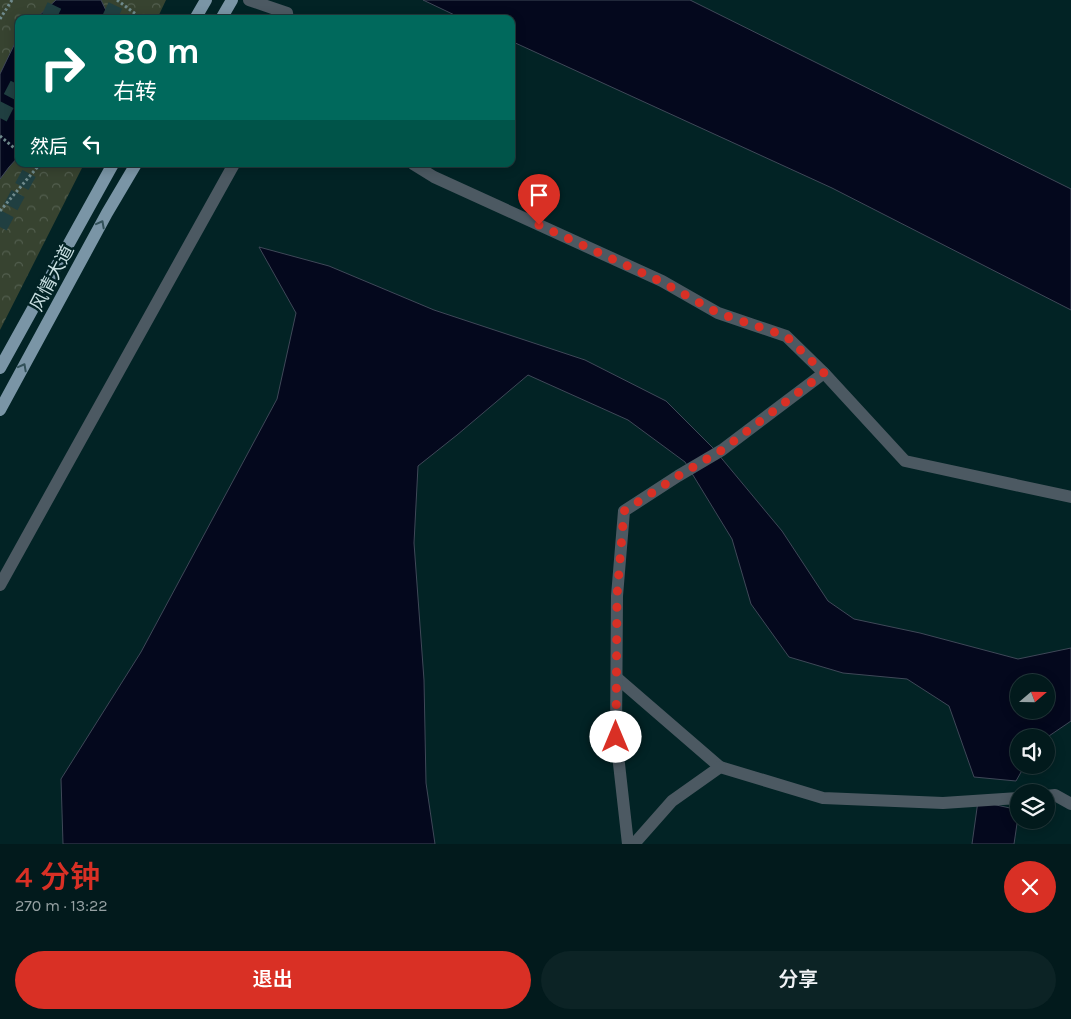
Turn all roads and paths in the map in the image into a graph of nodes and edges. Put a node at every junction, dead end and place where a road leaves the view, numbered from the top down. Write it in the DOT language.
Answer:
graph roads {
  1 [pos="12,0"];
  2 [pos="117,0"];
  3 [pos="206,0"];
  4 [pos="232,0"];
  5 [pos="249,0"];
  6 [pos="137,15"];
  7 [pos="197,15"];
  8 [pos="223,15"];
  9 [pos="287,15"];
  10 [pos="0,18"];
  11 [pos="0,136"];
  12 [pos="15,149"];
  13 [pos="38,167"];
  14 [pos="111,167"];
  15 [pos="134,167"];
  16 [pos="232,167"];
  17 [pos="418,167"];
  18 [pos="0,211"];
  19 [pos="0,368"];
  20 [pos="824,373"];
  21 [pos="0,410"];
  22 [pos="1071,497"];
  23 [pos="0,585"];
  24 [pos="617,678"];
  25 [pos="720,767"];
  26 [pos="1055,795"];
  27 [pos="1010,799"];
  28 [pos="1071,804"];
  29 [pos="628,844"];
  30 [pos="634,844"];
  1 -- 10 [label="path"];
  2 -- 6 [label="path"];
  3 -- 7 [label="main road"];
  4 -- 8 [label="main road"];
  5 -- 9 [label="street"];
  11 -- 12 [label="path"];
  13 -- 18 [label="path"];
  14 -- 19 [label="main road, 风情大道"];
  21 -- 15 [label="main road, 风情大道, one-way"];
  16 -- 23 [label="street"];
  17 -- 20 [label="street"];
  20 -- 22 [label="street"];
  20 -- 24 [label="street"];
  24 -- 25 [label="street"];
  24 -- 29 [label="street"];
  25 -- 27 [label="street"];
  25 -- 30 [label="street"];
  26 -- 28 [label="street"];
}
